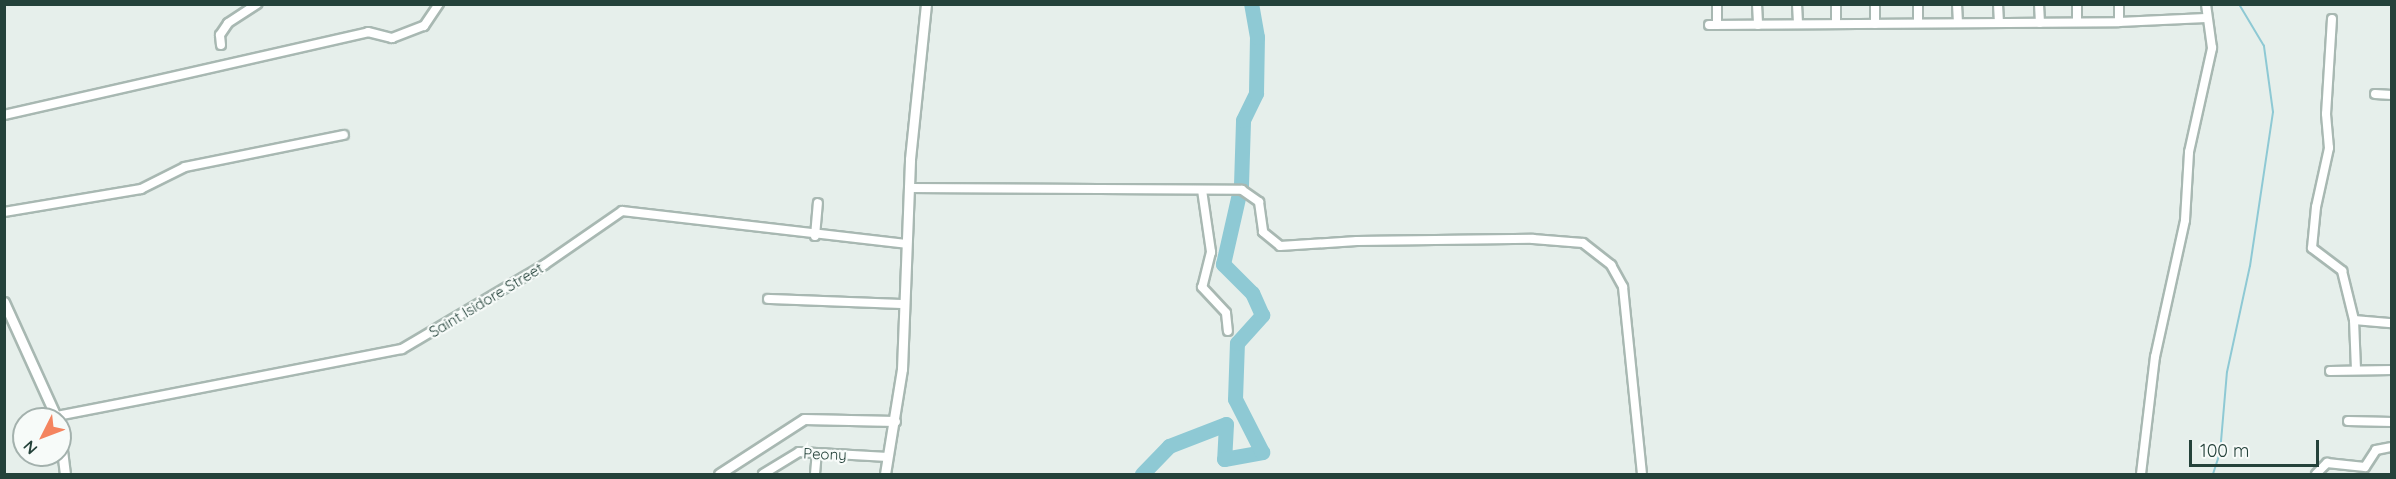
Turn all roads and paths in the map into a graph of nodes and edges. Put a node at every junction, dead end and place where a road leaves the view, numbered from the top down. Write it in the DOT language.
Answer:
graph roads {
  1 [pos="257,4"];
  2 [pos="439,4"];
  3 [pos="926,4"];
  4 [pos="1717,4"];
  5 [pos="1757,4"];
  6 [pos="1797,4"];
  7 [pos="1836,4"];
  8 [pos="1875,4"];
  9 [pos="1918,4"];
  10 [pos="1958,4"];
  11 [pos="1998,4"];
  12 [pos="2039,4"];
  13 [pos="2077,4"];
  14 [pos="2119,4"];
  15 [pos="2206,4"];
  16 [pos="2206,18"];
  17 [pos="2331,19"];
  18 [pos="2077,22"];
  19 [pos="2119,22"];
  20 [pos="1918,23"];
  21 [pos="1958,23"];
  22 [pos="1999,23"];
  23 [pos="2040,23"];
  24 [pos="1798,24"];
  25 [pos="1836,24"];
  26 [pos="1875,24"];
  27 [pos="1758,25"];
  28 [pos="220,45"];
  29 [pos="2375,94"];
  30 [pos="2391,95"];
  31 [pos="4,115"];
  32 [pos="344,135"];
  33 [pos="909,188"];
  34 [pos="1202,190"];
  35 [pos="818,203"];
  36 [pos="4,212"];
  37 [pos="815,236"];
  38 [pos="906,244"];
  39 [pos="768,299"];
  40 [pos="4,302"];
  41 [pos="904,304"];
  42 [pos="2354,320"];
  43 [pos="2391,323"];
  44 [pos="1228,331"];
  45 [pos="2356,370"];
  46 [pos="2391,370"];
  47 [pos="2330,371"];
  48 [pos="52,407"];
  49 [pos="72,414"];
  50 [pos="894,421"];
  51 [pos="2348,421"];
  52 [pos="2391,422"];
  53 [pos="2391,447"];
  54 [pos="817,453"];
  55 [pos="888,457"];
  56 [pos="719,474"];
  57 [pos="763,474"];
  58 [pos="815,474"];
  59 [pos="885,474"];
  60 [pos="1642,474"];
  61 [pos="2141,474"];
  62 [pos="2316,474"];
  1 -- 28 [label="street"];
  2 -- 31 [label="street"];
  3 -- 33 [label="street"];
  4 -- 27 [label="street"];
  5 -- 27 [label="street"];
  6 -- 24 [label="street"];
  7 -- 25 [label="street"];
  8 -- 26 [label="street"];
  9 -- 20 [label="street"];
  10 -- 21 [label="street"];
  11 -- 22 [label="street"];
  12 -- 23 [label="street"];
  13 -- 18 [label="street"];
  14 -- 19 [label="street"];
  15 -- 16 [label="street"];
  16 -- 19 [label="street"];
  16 -- 61 [label="street"];
  17 -- 42 [label="street"];
  18 -- 19 [label="street"];
  18 -- 23 [label="street"];
  20 -- 21 [label="street"];
  20 -- 26 [label="street"];
  21 -- 22 [label="street"];
  22 -- 23 [label="street"];
  24 -- 25 [label="street"];
  24 -- 27 [label="street"];
  25 -- 26 [label="street"];
  29 -- 30 [label="street"];
  32 -- 36 [label="street"];
  33 -- 34 [label="street"];
  33 -- 38 [label="street"];
  34 -- 44 [label="street"];
  34 -- 60 [label="street"];
  35 -- 37 [label="street"];
  37 -- 38 [label="street, Saint Isidore Street"];
  37 -- 49 [label="street, Saint Isidore Street"];
  38 -- 41 [label="street"];
  39 -- 41 [label="street"];
  40 -- 48 [label="street"];
  41 -- 50 [label="street"];
  42 -- 43 [label="street"];
  42 -- 45 [label="street"];
  45 -- 46 [label="street"];
  45 -- 47 [label="street"];
  50 -- 55 [label="street"];
  50 -- 56 [label="street"];
  51 -- 52 [label="street"];
  53 -- 62 [label="street"];
  54 -- 55 [label="street, Peony"];
  54 -- 57 [label="street, Peony"];
  54 -- 58 [label="street"];
  55 -- 59 [label="street"];
}
